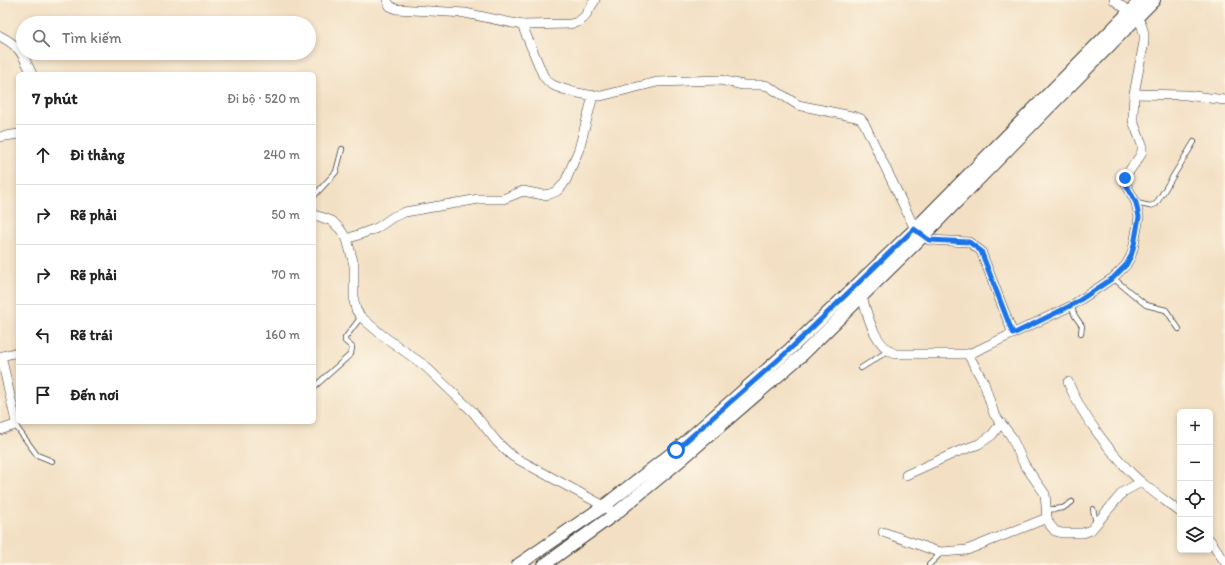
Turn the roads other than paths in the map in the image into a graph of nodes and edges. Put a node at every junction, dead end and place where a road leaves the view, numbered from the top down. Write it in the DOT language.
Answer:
graph roads {
  1 [pos="595,0"];
  2 [pos="1114,0"];
  3 [pos="1140,0"];
  4 [pos="1154,0"];
  5 [pos="391,5"];
  6 [pos="1133,14"];
  7 [pos="522,25"];
  8 [pos="0,36"];
  9 [pos="16,46"];
  10 [pos="24,60"];
  11 [pos="31,72"];
  12 [pos="1134,94"];
  13 [pos="593,96"];
  14 [pos="1225,100"];
  15 [pos="16,134"];
  16 [pos="0,138"];
  17 [pos="1194,142"];
  18 [pos="342,149"];
  19 [pos="316,194"];
  20 [pos="1136,203"];
  21 [pos="316,216"];
  22 [pos="919,232"];
  23 [pos="347,240"];
  24 [pos="1113,278"];
  25 [pos="862,296"];
  26 [pos="1071,306"];
  27 [pos="361,317"];
  28 [pos="1179,329"];
  29 [pos="1081,333"];
  30 [pos="1013,334"];
  31 [pos="888,351"];
  32 [pos="16,352"];
  33 [pos="968,354"];
  34 [pos="861,368"];
  35 [pos="1068,382"];
  36 [pos="316,385"];
  37 [pos="16,422"];
  38 [pos="16,422"];
  39 [pos="1001,423"];
  40 [pos="15,425"];
  41 [pos="0,430"];
  42 [pos="52,460"];
  43 [pos="906,475"];
  44 [pos="1141,482"];
  45 [pos="1072,502"];
  46 [pos="604,506"];
  47 [pos="1093,509"];
  48 [pos="1177,510"];
  49 [pos="615,514"];
  50 [pos="1047,514"];
  51 [pos="1096,525"];
  52 [pos="883,532"];
  53 [pos="1213,544"];
  54 [pos="942,552"];
  55 [pos="1225,562"];
  56 [pos="518,565"];
  57 [pos="544,565"];
  58 [pos="929,565"];
  1 -- 7 [label="street"];
  2 -- 6 [label="street"];
  3 -- 6 [label="street"];
  4 -- 6 [label="street"];
  5 -- 7 [label="street"];
  6 -- 12 [label="street"];
  6 -- 22 [label="street"];
  7 -- 13 [label="street"];
  8 -- 9 [label="street"];
  10 -- 11 [label="street"];
  12 -- 14 [label="street"];
  12 -- 20 [label="street"];
  13 -- 22 [label="street"];
  13 -- 23 [label="street"];
  15 -- 16 [label="street"];
  17 -- 20 [label="lane"];
  18 -- 19 [label="lane"];
  20 -- 24 [label="street"];
  21 -- 23 [label="street"];
  22 -- 25 [label="street"];
  22 -- 30 [label="street"];
  22 -- 46 [label="street"];
  23 -- 27 [label="street"];
  24 -- 26 [label="street"];
  24 -- 28 [label="lane"];
  25 -- 31 [label="street"];
  25 -- 49 [label="street"];
  26 -- 29 [label="lane"];
  26 -- 30 [label="street"];
  27 -- 36 [label="lane"];
  27 -- 46 [label="street"];
  30 -- 33 [label="street"];
  31 -- 33 [label="street"];
  31 -- 34 [label="lane"];
  32 -- 38 [label="street"];
  33 -- 39 [label="street"];
  35 -- 44 [label="street"];
  37 -- 40 [label="street"];
  39 -- 43 [label="street"];
  39 -- 50 [label="street"];
  40 -- 41 [label="street"];
  40 -- 42 [label="lane"];
  44 -- 48 [label="street"];
  44 -- 51 [label="street"];
  45 -- 50 [label="lane"];
  46 -- 49 [label="street"];
  46 -- 56 [label="street"];
  47 -- 51 [label="lane"];
  49 -- 57 [label="street"];
  50 -- 51 [label="street"];
  50 -- 54 [label="street"];
  52 -- 54 [label="street"];
  53 -- 55 [label="street"];
  54 -- 58 [label="lane"];
}
